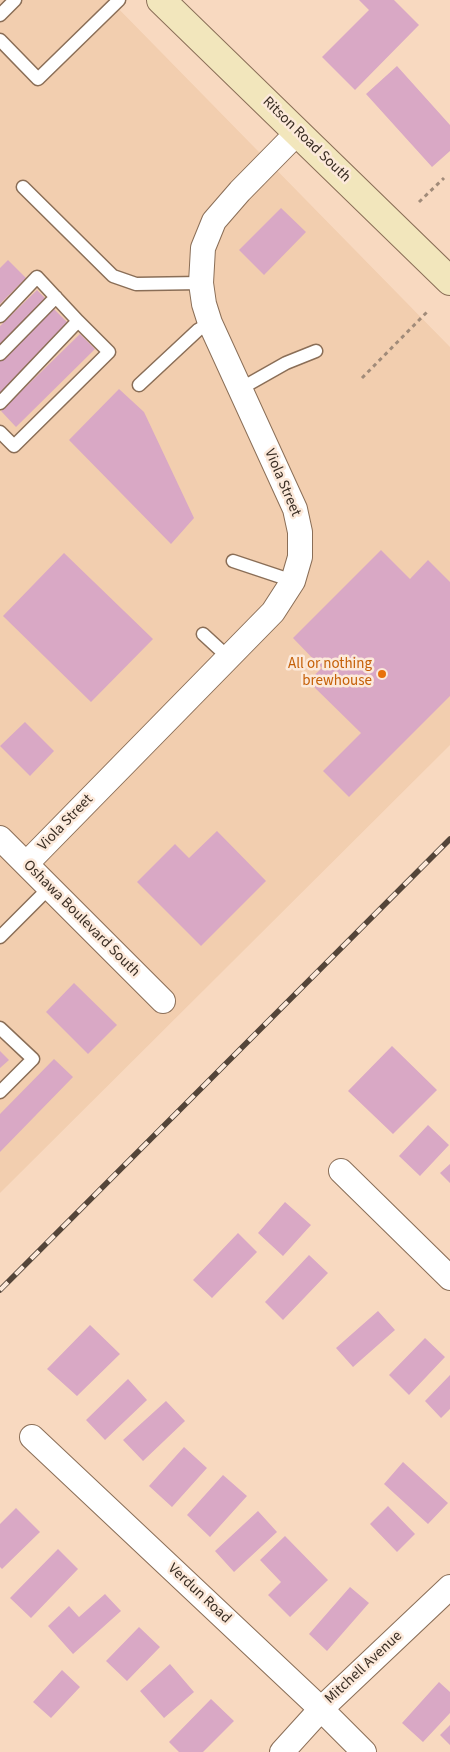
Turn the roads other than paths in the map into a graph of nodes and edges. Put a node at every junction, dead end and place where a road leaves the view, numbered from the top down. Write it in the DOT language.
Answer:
graph roads {
  1 [pos="15,0"];
  2 [pos="119,0"];
  3 [pos="160,0"];
  4 [pos="0,15"];
  5 [pos="0,40"];
  6 [pos="298,132"];
  7 [pos="22,187"];
  8 [pos="450,281"];
  9 [pos="200,283"];
  10 [pos="56,297"];
  11 [pos="0,316"];
  12 [pos="78,321"];
  13 [pos="210,323"];
  14 [pos="316,351"];
  15 [pos="0,354"];
  16 [pos="139,385"];
  17 [pos="240,389"];
  18 [pos="0,403"];
  19 [pos="0,432"];
  20 [pos="233,561"];
  21 [pos="293,581"];
  22 [pos="203,634"];
  23 [pos="228,657"];
  24 [pos="0,838"];
  25 [pos="26,864"];
  26 [pos="49,888"];
  27 [pos="0,937"];
  28 [pos="163,1000"];
  29 [pos="0,1028"];
  30 [pos="0,1092"];
  31 [pos="341,1172"];
  32 [pos="450,1278"];
  33 [pos="32,1437"];
  34 [pos="450,1587"];
  35 [pos="321,1709"];
  36 [pos="282,1752"];
  37 [pos="364,1752"];
  1 -- 4 [label="lane"];
  2 -- 5 [label="lane"];
  3 -- 6 [label="main road, Ritson Road South"];
  6 -- 8 [label="main road, Ritson Road South"];
  6 -- 9 [label="street, Viola Street"];
  7 -- 9 [label="lane"];
  9 -- 13 [label="street, Viola Street"];
  10 -- 11 [label="lane"];
  10 -- 12 [label="lane"];
  10 -- 15 [label="lane"];
  12 -- 18 [label="lane"];
  12 -- 19 [label="lane"];
  13 -- 16 [label="lane"];
  13 -- 17 [label="street, Viola Street"];
  14 -- 17 [label="lane"];
  17 -- 21 [label="street, Viola Street"];
  20 -- 21 [label="lane"];
  21 -- 23 [label="street, Viola Street"];
  22 -- 23 [label="lane"];
  23 -- 25 [label="street, Viola Street"];
  24 -- 25 [label="street, Oshawa Boulevard South"];
  25 -- 26 [label="street, Oshawa Boulevard South"];
  26 -- 27 [label="lane"];
  26 -- 28 [label="street, Oshawa Boulevard South"];
  29 -- 30 [label="lane"];
  31 -- 32 [label="street"];
  33 -- 35 [label="street, Verdun Road"];
  34 -- 35 [label="street, Mitchell Avenue"];
  35 -- 36 [label="street, Mitchell Avenue"];
  35 -- 37 [label="street, Verdun Road"];
}
